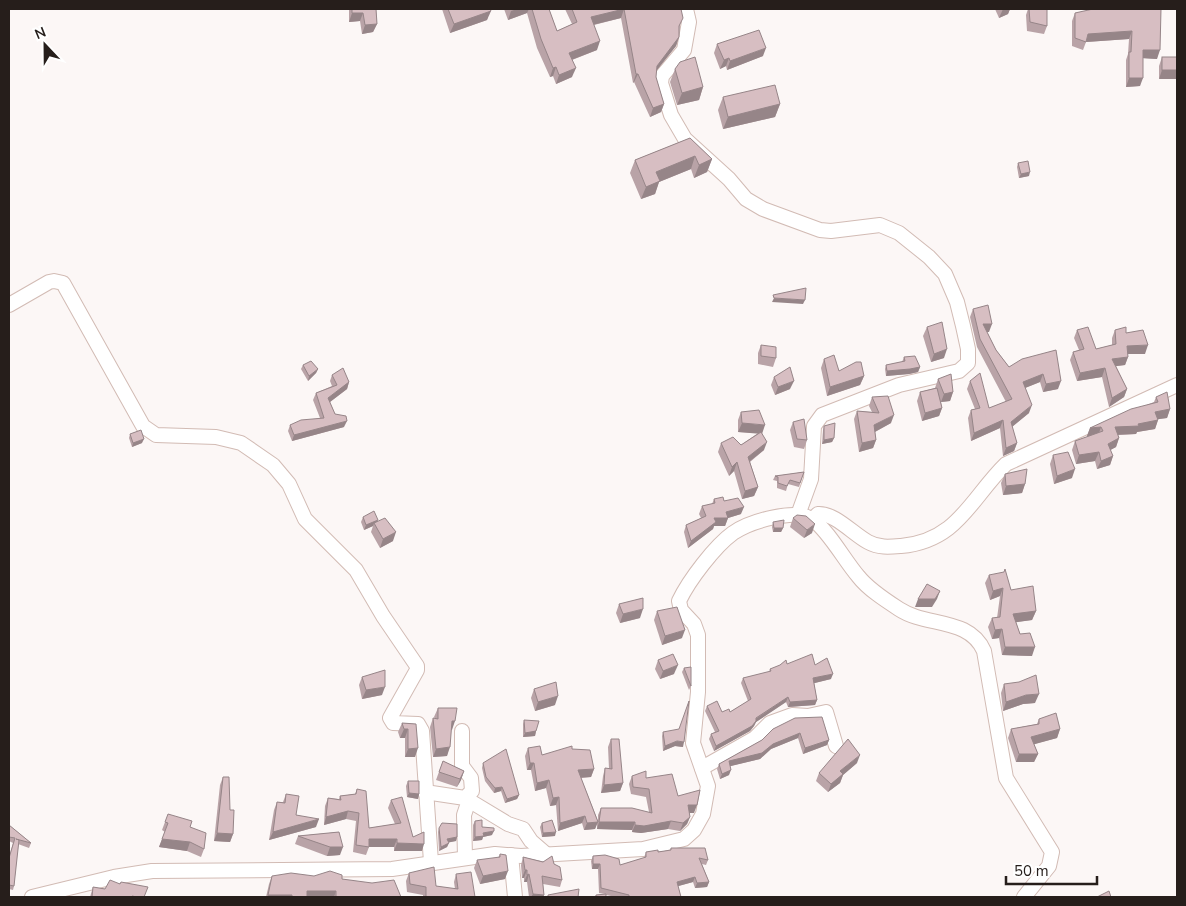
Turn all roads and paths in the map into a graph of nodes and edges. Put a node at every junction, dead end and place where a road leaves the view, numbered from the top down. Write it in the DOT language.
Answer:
graph roads {
  1 [pos="686,9"];
  2 [pos="9,305"];
  3 [pos="1177,385"];
  4 [pos="798,515"];
  5 [pos="813,519"];
  6 [pos="462,731"];
  7 [pos="836,746"];
  8 [pos="702,768"];
  9 [pos="425,792"];
  10 [pos="467,799"];
  11 [pos="546,854"];
  12 [pos="511,855"];
  13 [pos="465,857"];
  14 [pos="430,862"];
  15 [pos="32,897"];
  16 [pos="515,897"];
  17 [pos="1024,897"];
  1 -- 4 [label="street"];
  2 -- 9 [label="street"];
  3 -- 5 [label="street"];
  4 -- 5 [label="street"];
  4 -- 8 [label="street"];
  5 -- 17 [label="street"];
  6 -- 10 [label="street"];
  7 -- 8 [label="street"];
  8 -- 11 [label="street"];
  9 -- 10 [label="street"];
  9 -- 14 [label="street"];
  10 -- 11 [label="street"];
  10 -- 13 [label="street"];
  11 -- 12 [label="street"];
  12 -- 13 [label="street"];
  12 -- 16 [label="street"];
  13 -- 14 [label="street"];
  14 -- 15 [label="street"];
}
